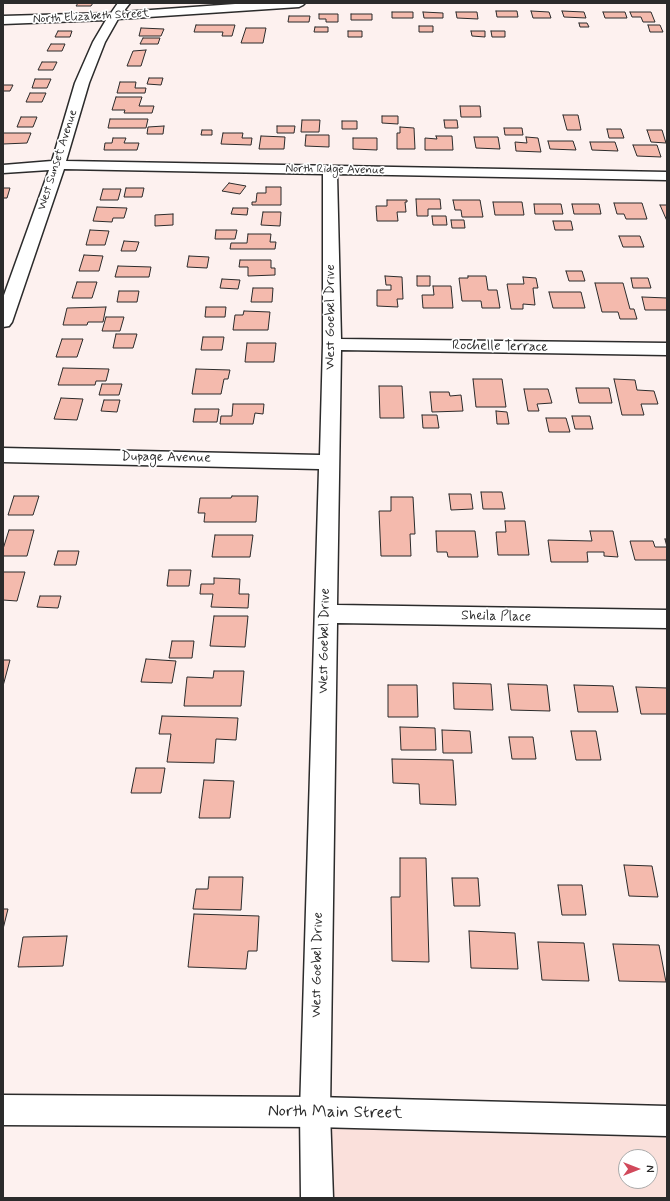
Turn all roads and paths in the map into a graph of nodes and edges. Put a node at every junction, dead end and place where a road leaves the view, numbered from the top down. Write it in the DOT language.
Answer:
graph roads {
  1 [pos="124,3"];
  2 [pos="299,3"];
  3 [pos="114,16"];
  4 [pos="3,20"];
  5 [pos="58,165"];
  6 [pos="3,169"];
  7 [pos="330,170"];
  8 [pos="667,176"];
  9 [pos="3,322"];
  10 [pos="332,344"];
  11 [pos="667,350"];
  12 [pos="3,455"];
  13 [pos="329,462"];
  14 [pos="326,614"];
  15 [pos="667,620"];
  16 [pos="3,1110"];
  17 [pos="315,1112"];
  18 [pos="667,1121"];
  19 [pos="317,1198"];
  1 -- 3 [label="street, West Sunset Avenue"];
  2 -- 3 [label="street, North Elizabeth Street"];
  3 -- 4 [label="street, North Elizabeth Street"];
  3 -- 5 [label="street, West Sunset Avenue"];
  5 -- 6 [label="street, North Ridge Avenue"];
  5 -- 7 [label="street, North Ridge Avenue"];
  5 -- 9 [label="street, West Sunset Avenue"];
  7 -- 8 [label="street, North Ridge Avenue"];
  7 -- 10 [label="street, West Goebel Drive"];
  10 -- 11 [label="street, Rochelle Terrace"];
  10 -- 13 [label="street, West Goebel Drive"];
  12 -- 13 [label="street, Dupage Avenue"];
  13 -- 14 [label="street, West Goebel Drive"];
  14 -- 15 [label="street, Sheila Place"];
  14 -- 17 [label="street, West Goebel Drive"];
  16 -- 17 [label="street, North Main Street"];
  17 -- 18 [label="street, North Main Street"];
  17 -- 19 [label="street, West Goebel Drive"];
}
